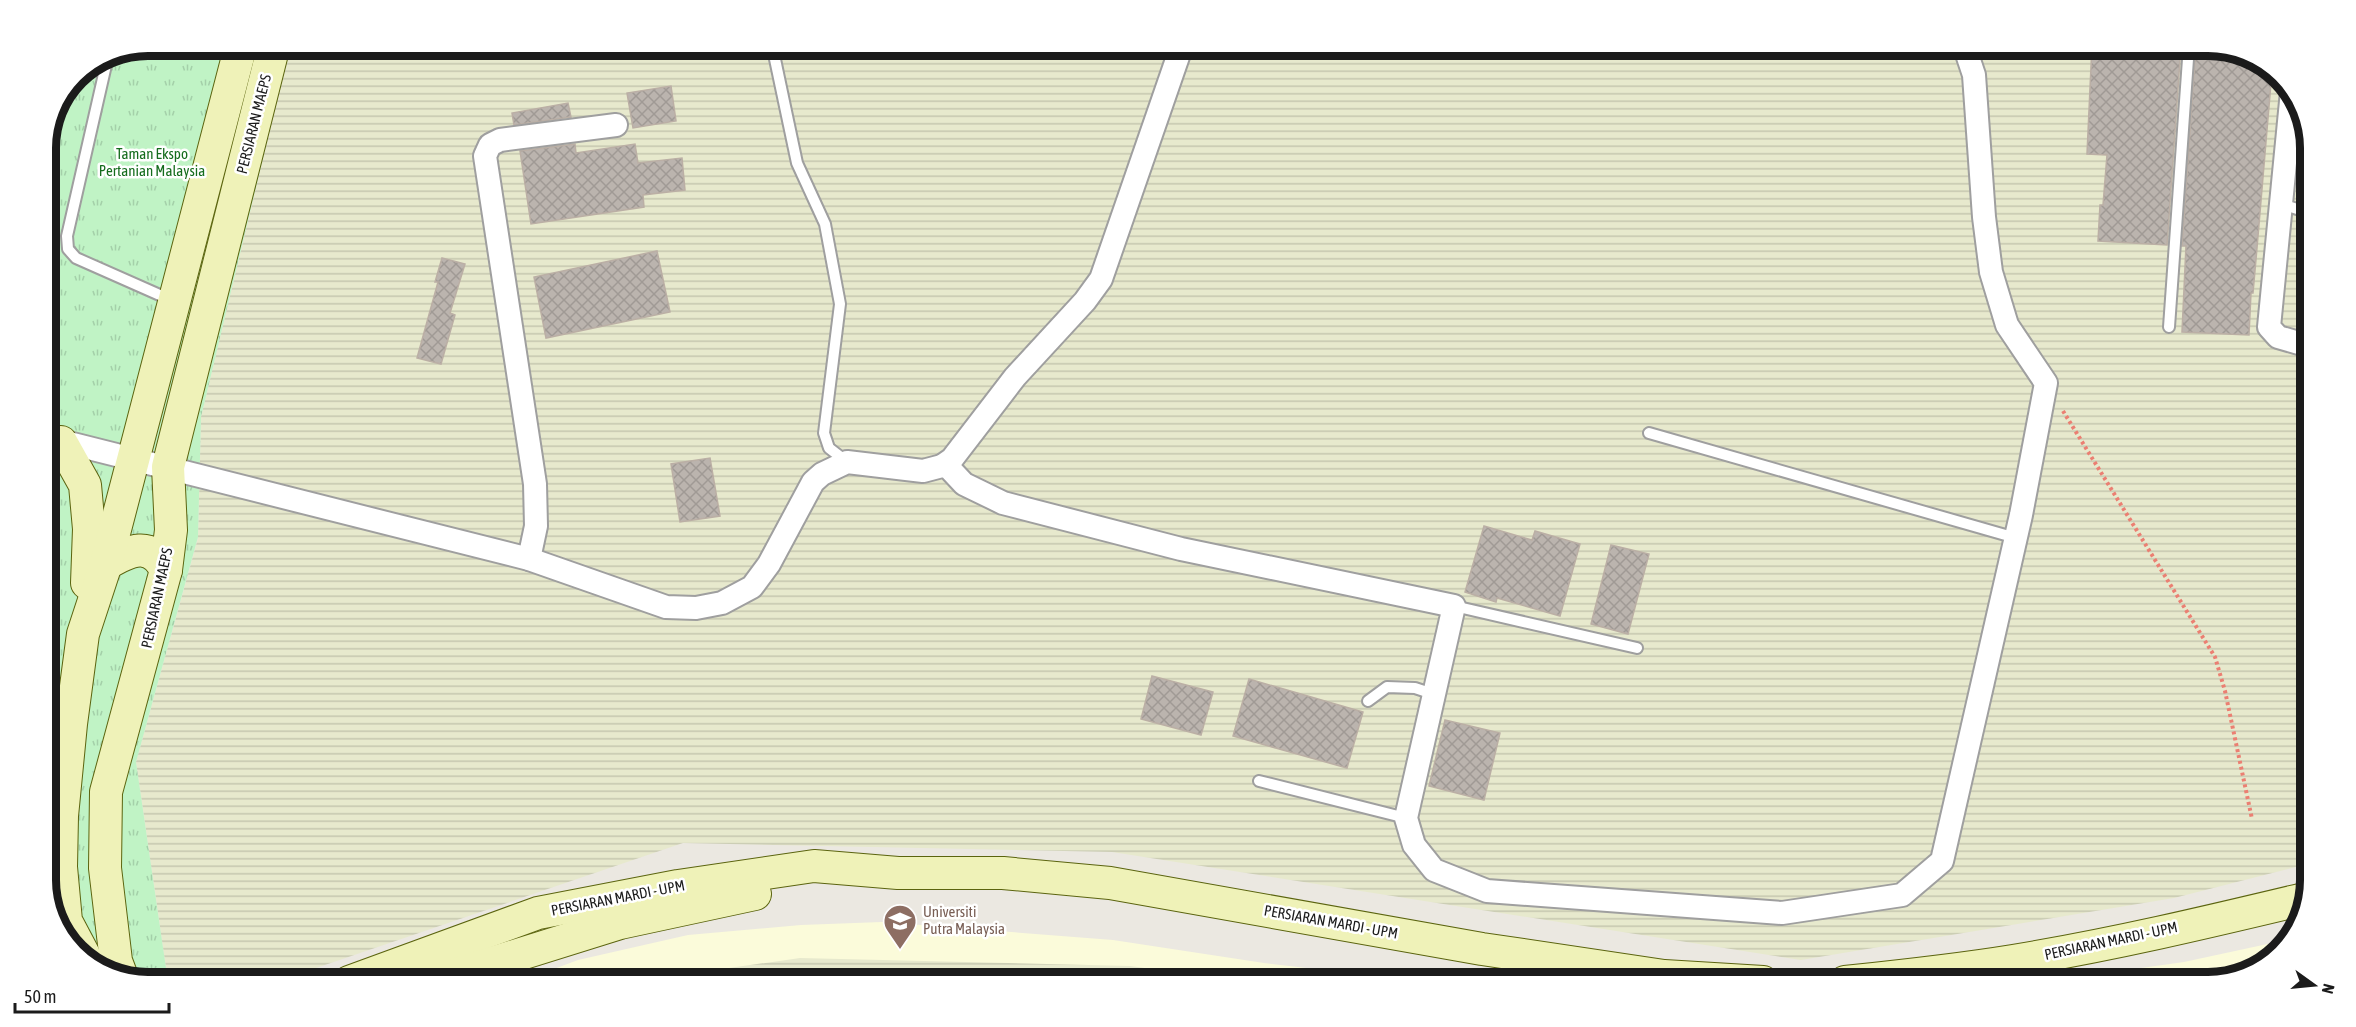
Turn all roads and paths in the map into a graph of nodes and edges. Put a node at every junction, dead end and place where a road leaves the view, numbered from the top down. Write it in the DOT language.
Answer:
graph roads {
  1 [pos="238,56"];
  2 [pos="271,56"];
  3 [pos="774,56"];
  4 [pos="1178,56"];
  5 [pos="1968,56"];
  6 [pos="2187,56"];
  7 [pos="107,65"];
  8 [pos="2291,107"];
  9 [pos="616,125"];
  10 [pos="2282,204"];
  11 [pos="2300,210"];
  12 [pos="174,301"];
  13 [pos="2169,327"];
  14 [pos="2300,343"];
  15 [pos="2046,383"];
  16 [pos="1649,433"];
  17 [pos="56,440"];
  18 [pos="56,443"];
  19 [pos="133,460"];
  20 [pos="847,462"];
  21 [pos="168,467"];
  22 [pos="954,474"];
  23 [pos="2016,538"];
  24 [pos="529,559"];
  25 [pos="106,564"];
  26 [pos="166,570"];
  27 [pos="1454,606"];
  28 [pos="83,634"];
  29 [pos="1637,648"];
  30 [pos="1433,694"];
  31 [pos="1368,701"];
  32 [pos="1259,781"];
  33 [pos="1406,818"];
  34 [pos="2252,819"];
  35 [pos="898,873"];
  36 [pos="2298,900"];
  37 [pos="65,920"];
  38 [pos="118,967"];
  39 [pos="379,971"];
  40 [pos="466,971"];
  41 [pos="1630,971"];
  42 [pos="1944,971"];
  1 -- 12 [label="street"];
  2 -- 21 [label="street, PERSIARAN MAEPS"];
  3 -- 20 [label="lane"];
  4 -- 22 [label="street"];
  5 -- 15 [label="street"];
  6 -- 13 [label="lane"];
  7 -- 12 [label="lane"];
  8 -- 10 [label="street"];
  9 -- 24 [label="street"];
  10 -- 11 [label="lane"];
  10 -- 14 [label="street"];
  12 -- 19 [label="street"];
  15 -- 23 [label="street"];
  15 -- 34 [label="path"];
  16 -- 23 [label="lane"];
  17 -- 19 [label="street"];
  18 -- 28 [label="street"];
  19 -- 21 [label="street"];
  19 -- 25 [label="street"];
  20 -- 22 [label="street"];
  20 -- 24 [label="street"];
  21 -- 24 [label="street"];
  21 -- 26 [label="street, PERSIARAN MAEPS"];
  22 -- 27 [label="street"];
  23 -- 33 [label="street"];
  25 -- 26 [label="street"];
  25 -- 28 [label="street"];
  26 -- 38 [label="street, PERSIARAN MAEPS"];
  27 -- 29 [label="lane"];
  27 -- 30 [label="street"];
  28 -- 37 [label="street"];
  30 -- 31 [label="lane"];
  30 -- 33 [label="street"];
  32 -- 33 [label="lane"];
  35 -- 39 [label="street, PERSIARAN MARDI - UPM"];
  35 -- 40 [label="street, PERSIARAN MARDI - UPM"];
  35 -- 41 [label="street, PERSIARAN MARDI - UPM"];
  36 -- 42 [label="street, PERSIARAN MARDI - UPM"];
}
